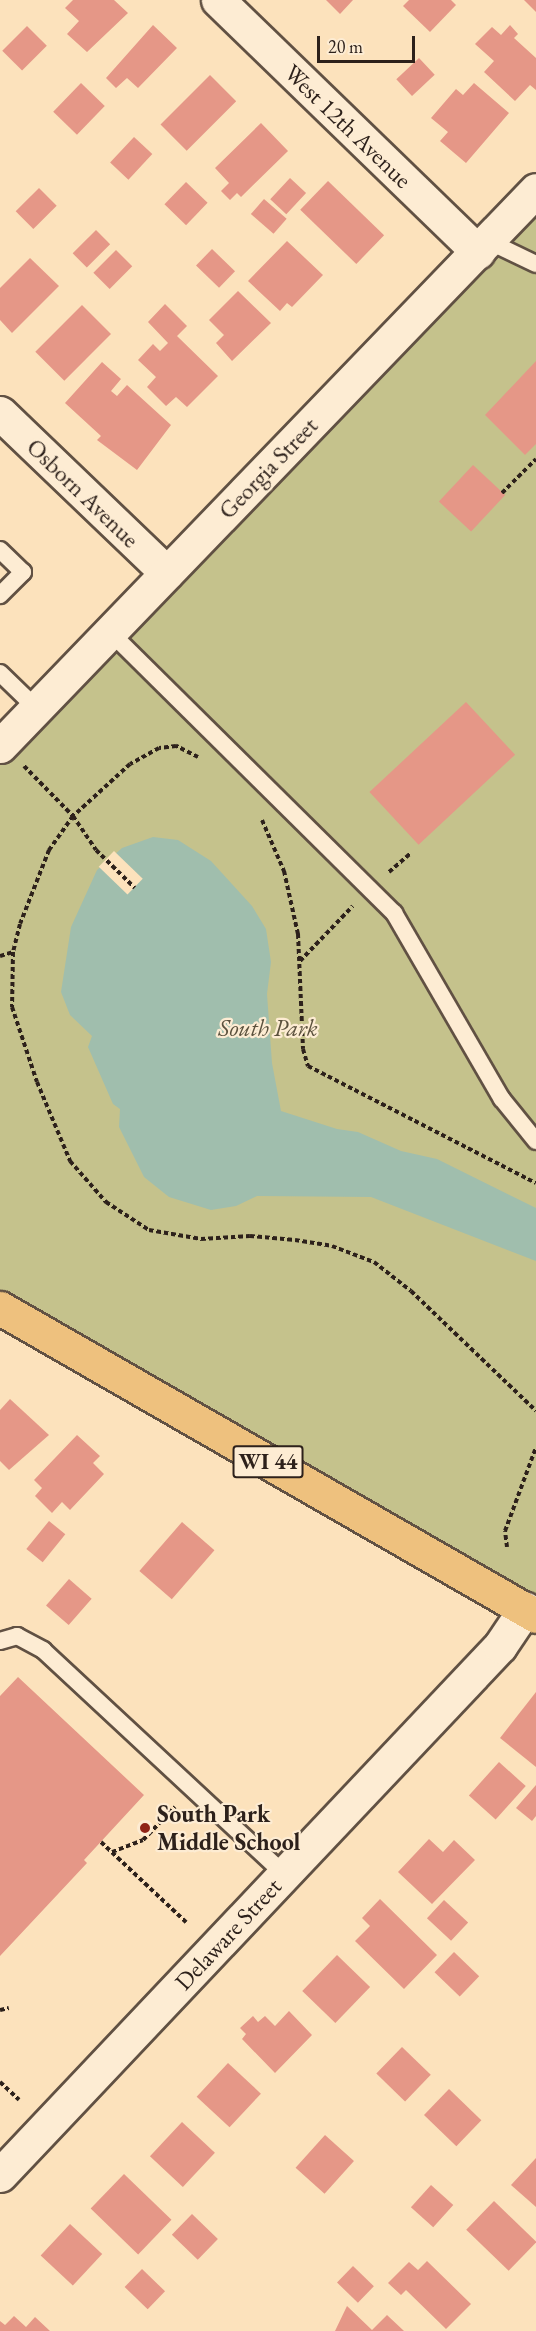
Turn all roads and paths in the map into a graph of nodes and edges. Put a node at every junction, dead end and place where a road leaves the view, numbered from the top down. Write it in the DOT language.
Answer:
graph roads {
  1 [pos="218,0"];
  2 [pos="536,190"];
  3 [pos="483,246"];
  4 [pos="536,264"];
  5 [pos="0,412"];
  6 [pos="536,459"];
  7 [pos="502,493"];
  8 [pos="0,550"];
  9 [pos="167,573"];
  10 [pos="0,595"];
  11 [pos="110,632"];
  12 [pos="0,673"];
  13 [pos="36,708"];
  14 [pos="1,745"];
  15 [pos="207,761"];
  16 [pos="254,810"];
  17 [pos="73,816"];
  18 [pos="135,888"];
  19 [pos="13,952"];
  20 [pos="0,956"];
  21 [pos="536,1141"];
  22 [pos="536,1183"];
  23 [pos="0,1308"];
  24 [pos="536,1411"];
  25 [pos="536,1448"];
  26 [pos="507,1547"];
  27 [pos="530,1613"];
  28 [pos="0,1641"];
  29 [pos="194,1786"];
  30 [pos="101,1842"];
  31 [pos="112,1852"];
  32 [pos="284,1874"];
  33 [pos="186,1922"];
  34 [pos="9,2008"];
  35 [pos="0,2010"];
  36 [pos="0,2082"];
  37 [pos="19,2100"];
  38 [pos="0,2175"];
  1 -- 3 [label="street, West 12th Avenue"];
  2 -- 3 [label="street, Georgia Street"];
  3 -- 4 [label="lane"];
  3 -- 9 [label="street, Georgia Street"];
  5 -- 9 [label="street, Osborn Avenue"];
  6 -- 7 [label="path"];
  8 -- 10 [label="lane"];
  9 -- 11 [label="street, Georgia Street"];
  11 -- 13 [label="street, Georgia Street"];
  11 -- 21 [label="lane"];
  12 -- 13 [label="lane"];
  13 -- 14 [label="street, Georgia Street"];
  14 -- 17 [label="path"];
  15 -- 17 [label="path"];
  16 -- 22 [label="path"];
  17 -- 18 [label="path"];
  17 -- 19 [label="path"];
  19 -- 20 [label="path"];
  19 -- 24 [label="path"];
  23 -- 27 [label="main road, WI 44"];
  25 -- 26 [label="path"];
  27 -- 32 [label="street, Delaware Street"];
  28 -- 29 [label="lane"];
  29 -- 31 [label="path"];
  29 -- 32 [label="lane"];
  30 -- 31 [label="path"];
  31 -- 33 [label="path"];
  32 -- 38 [label="street, Delaware Street"];
  34 -- 35 [label="path"];
  36 -- 37 [label="path"];
}
